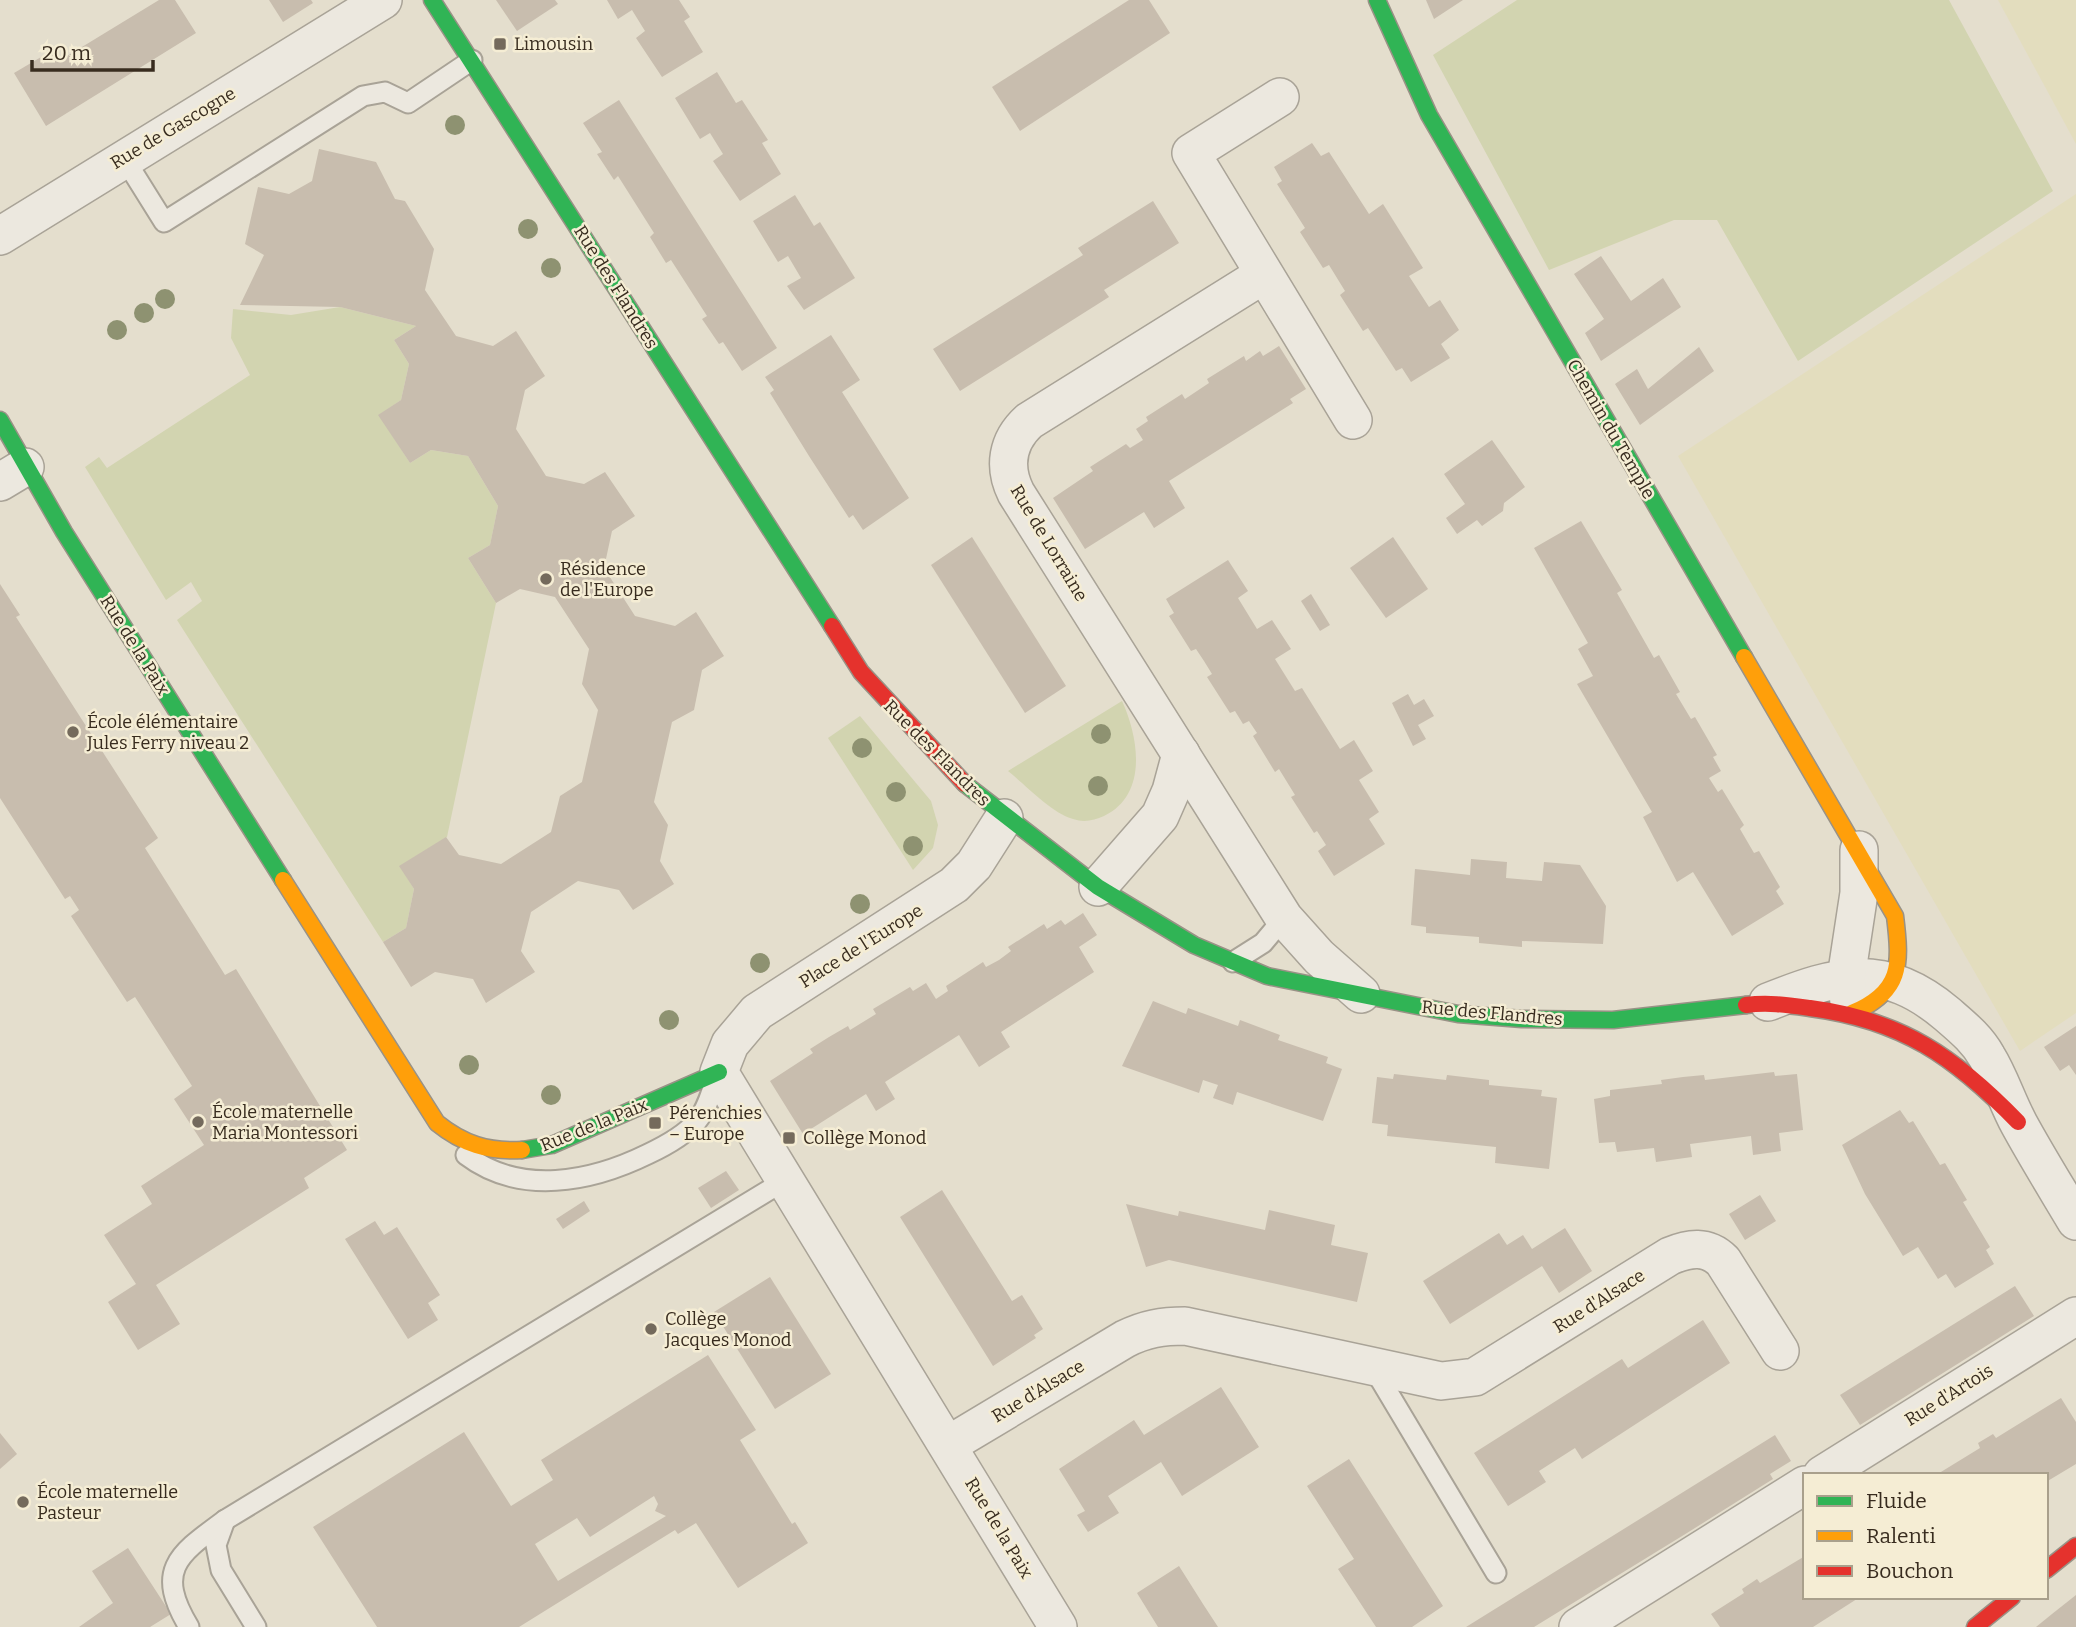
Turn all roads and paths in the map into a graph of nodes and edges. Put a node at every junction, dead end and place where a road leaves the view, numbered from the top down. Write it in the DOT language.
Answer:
graph roads {
  1 [pos="383,0"];
  2 [pos="432,0"];
  3 [pos="1377,0"];
  4 [pos="472,60"];
  5 [pos="1280,97"];
  6 [pos="124,158"];
  7 [pos="0,236"];
  8 [pos="1263,275"];
  9 [pos="0,420"];
  10 [pos="1353,420"];
  11 [pos="12,474"];
  12 [pos="1181,754"];
  13 [pos="1219,814"];
  14 [pos="1160,816"];
  15 [pos="1004,818"];
  16 [pos="1859,850"];
  17 [pos="1098,887"];
  18 [pos="1284,918"];
  19 [pos="1232,963"];
  20 [pos="1846,978"];
  21 [pos="1894,982"];
  22 [pos="1361,994"];
  23 [pos="1768,1002"];
  24 [pos="1852,1013"];
  25 [pos="719,1072"];
  26 [pos="2018,1122"];
  27 [pos="437,1123"];
  28 [pos="784,1181"];
  29 [pos="2076,1222"];
  30 [pos="2076,1316"];
  31 [pos="1780,1352"];
  32 [pos="1374,1369"];
  33 [pos="948,1445"];
  34 [pos="1825,1473"];
  35 [pos="1803,1486"];
  36 [pos="225,1520"];
  37 [pos="2076,1546"];
  38 [pos="2048,1568"];
  39 [pos="1496,1573"];
  40 [pos="2010,1599"];
  41 [pos="189,1627"];
  42 [pos="256,1627"];
  43 [pos="1058,1627"];
  44 [pos="1578,1627"];
  45 [pos="1975,1627"];
  1 -- 6 [label="street, Rue de Gascogne"];
  2 -- 4 [label="street, Rue des Flandres"];
  3 -- 16 [label="street, Chemin du Temple"];
  4 -- 6 [label="lane"];
  4 -- 15 [label="street, Rue des Flandres"];
  5 -- 8 [label="street"];
  6 -- 7 [label="street, Rue de Gascogne"];
  8 -- 10 [label="street"];
  8 -- 12 [label="street, Rue de Lorraine"];
  9 -- 11 [label="street, Rue de la Paix"];
  11 -- 27 [label="street, Rue de la Paix"];
  12 -- 13 [label="street, Rue de Lorraine"];
  12 -- 14 [label="street"];
  13 -- 14 [label="street"];
  13 -- 18 [label="street, Rue de Lorraine"];
  14 -- 17 [label="street"];
  15 -- 17 [label="street, Rue des Flandres"];
  15 -- 25 [label="street, Place de l'Europe"];
  16 -- 20 [label="street"];
  16 -- 21 [label="street, Chemin du Temple"];
  17 -- 19 [label="street, Rue des Flandres"];
  18 -- 19 [label="lane"];
  18 -- 22 [label="street, Rue de Lorraine"];
  19 -- 22 [label="street, Rue des Flandres"];
  20 -- 21 [label="street"];
  20 -- 23 [label="street, Rue des Flandres"];
  20 -- 24 [label="street"];
  21 -- 24 [label="street"];
  21 -- 26 [label="street"];
  22 -- 23 [label="street, Rue des Flandres"];
  23 -- 24 [label="street, Rue des Flandres"];
  24 -- 26 [label="street"];
  25 -- 27 [label="street, Rue de la Paix"];
  25 -- 27 [label="lane"];
  25 -- 28 [label="street, Rue de la Paix"];
  26 -- 29 [label="street"];
  28 -- 33 [label="street, Rue de la Paix"];
  28 -- 36 [label="lane"];
  30 -- 34 [label="street, Rue d'Artois"];
  31 -- 32 [label="street, Rue d'Alsace"];
  32 -- 33 [label="street, Rue d'Alsace"];
  32 -- 39 [label="lane"];
  33 -- 43 [label="street, Rue de la Paix"];
  35 -- 44 [label="street"];
  36 -- 41 [label="lane"];
  36 -- 42 [label="lane"];
  37 -- 38 [label="street"];
  40 -- 45 [label="street"];
}
